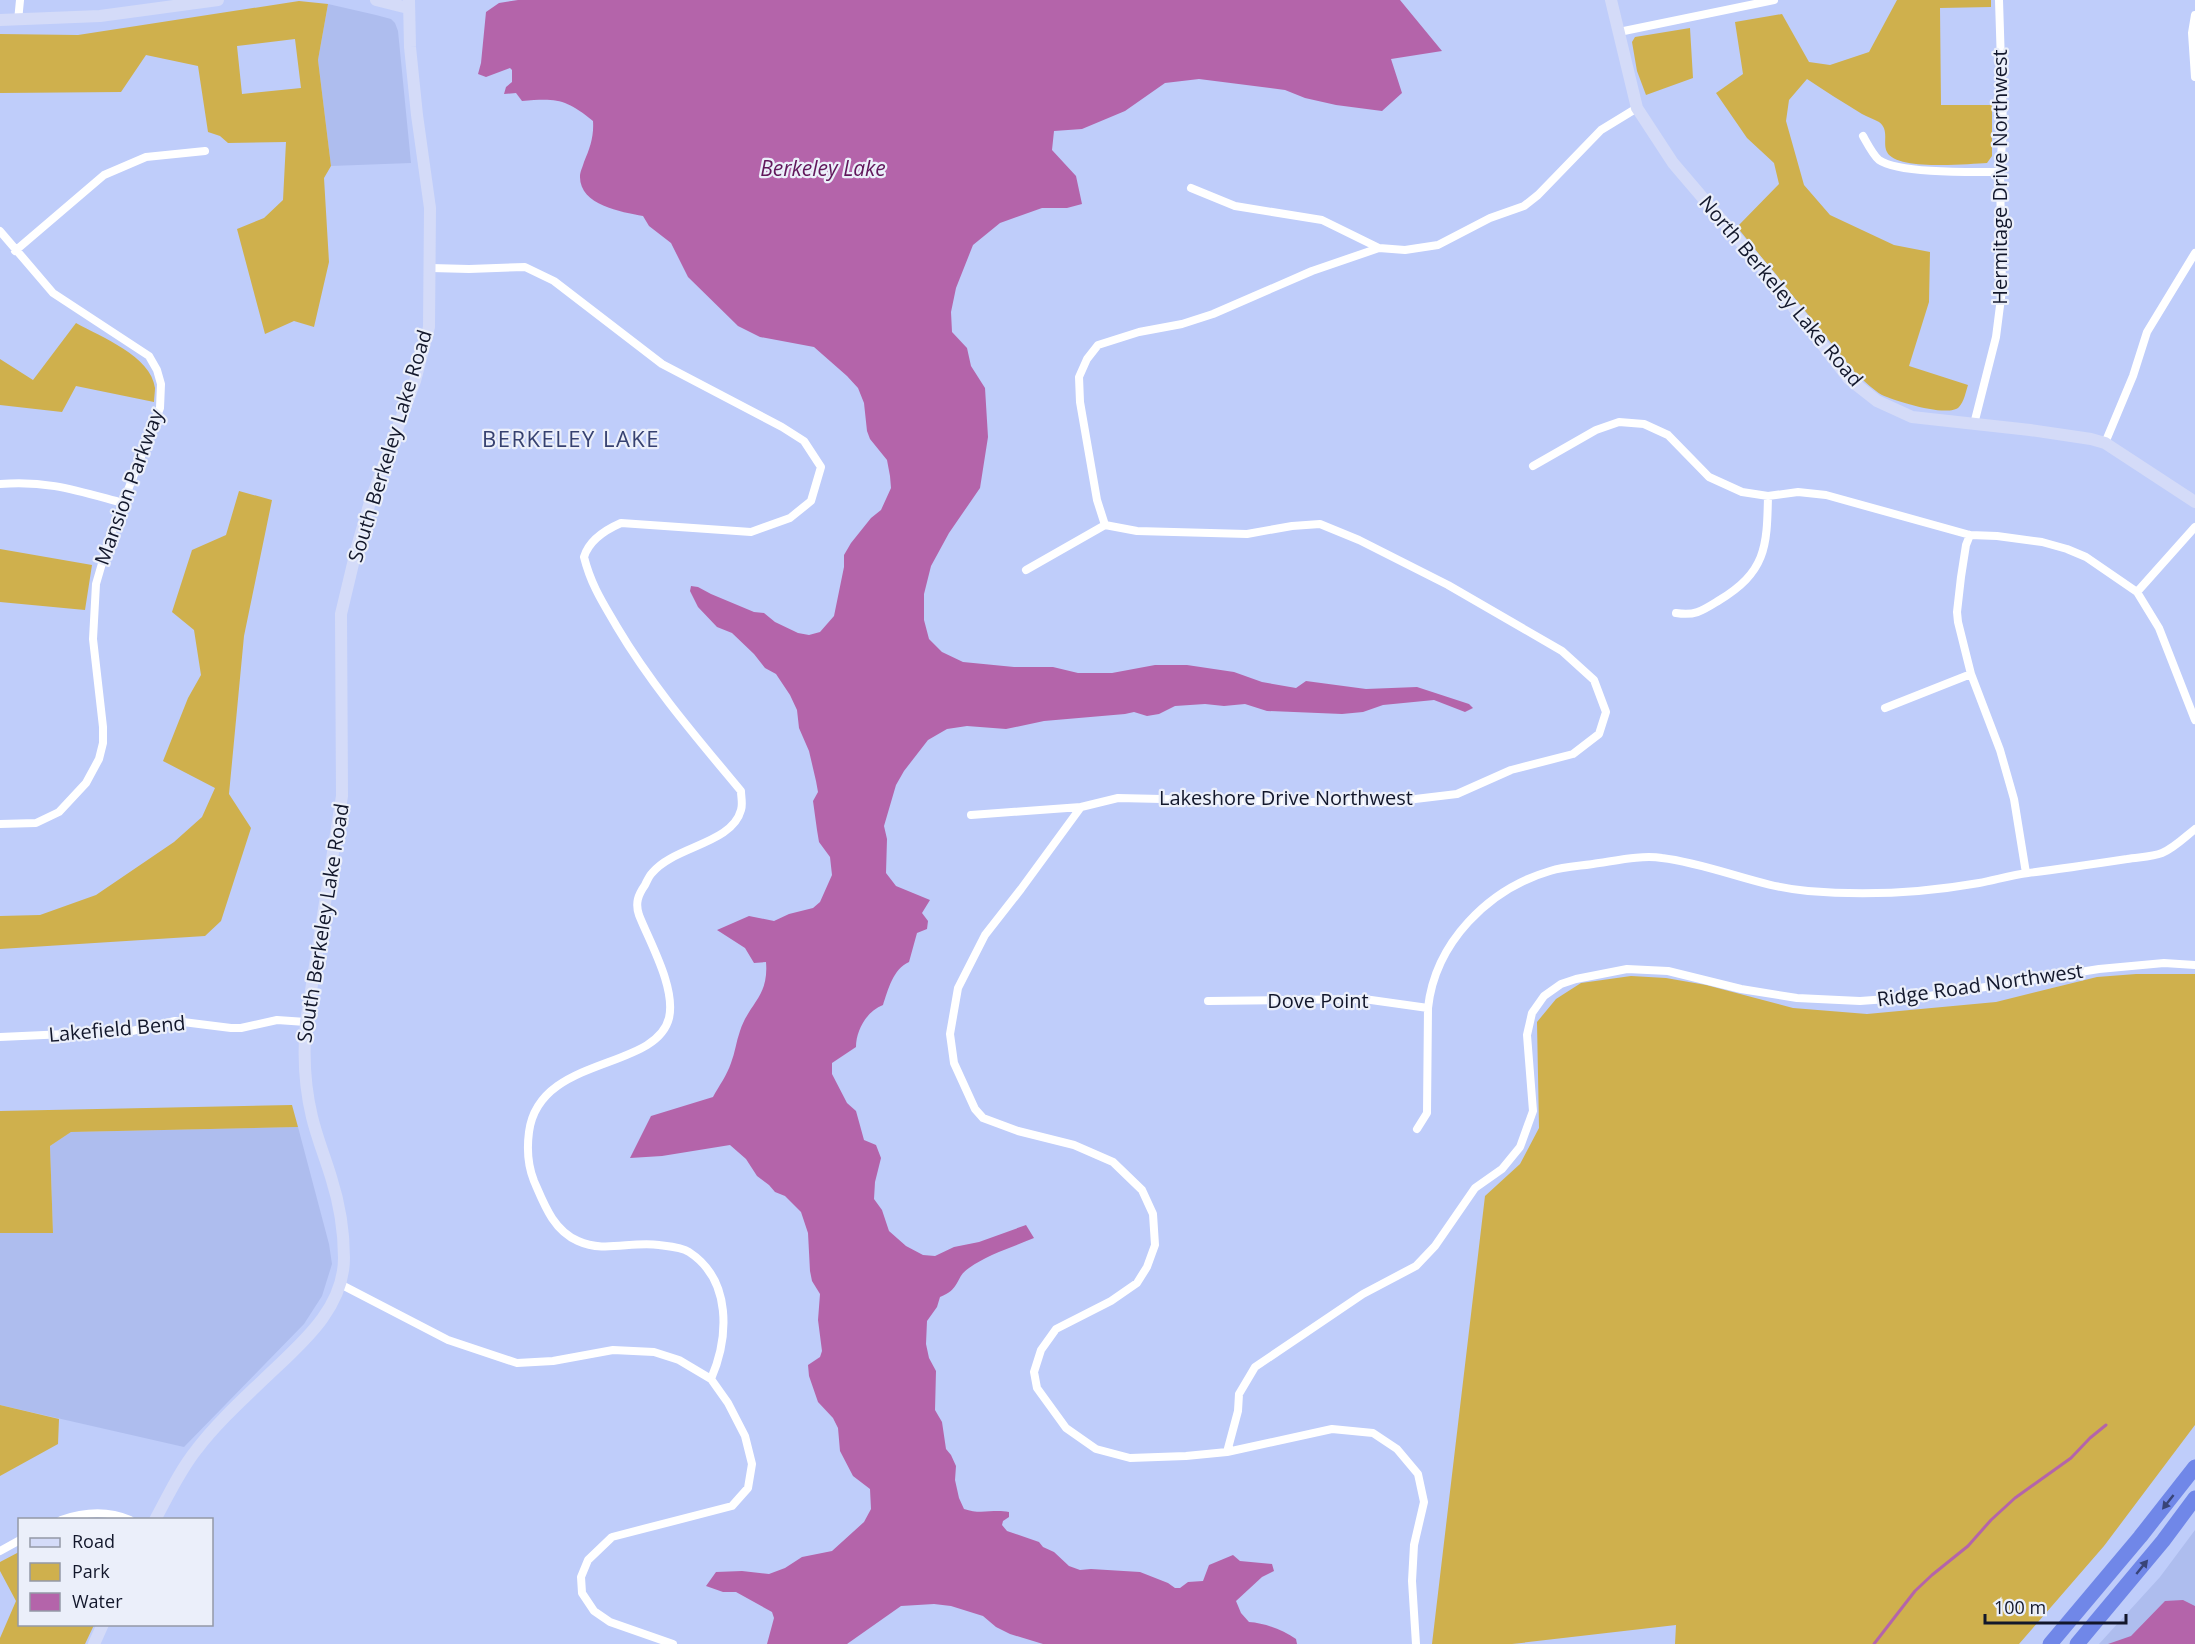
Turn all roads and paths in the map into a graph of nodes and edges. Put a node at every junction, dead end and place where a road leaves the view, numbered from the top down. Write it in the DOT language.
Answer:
graph roads {
  1 [pos="20,0"];
  2 [pos="218,0"];
  3 [pos="376,0"];
  4 [pos="1611,0"];
  5 [pos="1774,0"];
  6 [pos="1999,0"];
  7 [pos="408,4"];
  8 [pos="2195,15"];
  9 [pos="0,20"];
  10 [pos="18,21"];
  11 [pos="1619,32"];
  12 [pos="2195,77"];
  13 [pos="1637,108"];
  14 [pos="1863,136"];
  15 [pos="205,151"];
  16 [pos="2000,172"];
  17 [pos="1191,188"];
  18 [pos="0,231"];
  19 [pos="1379,248"];
  20 [pos="15,251"];
  21 [pos="2195,253"];
  22 [pos="431,268"];
  23 [pos="1974,424"];
  24 [pos="2105,443"];
  25 [pos="1533,466"];
  26 [pos="0,484"];
  27 [pos="1768,496"];
  28 [pos="2195,502"];
  29 [pos="123,504"];
  30 [pos="1105,525"];
  31 [pos="2195,527"];
  32 [pos="1970,535"];
  33 [pos="1026,570"];
  34 [pos="2137,592"];
  35 [pos="1676,614"];
  36 [pos="1971,674"];
  37 [pos="1885,708"];
  38 [pos="2195,720"];
  39 [pos="1081,807"];
  40 [pos="970,815"];
  41 [pos="0,824"];
  42 [pos="2195,829"];
  43 [pos="2026,873"];
  44 [pos="2195,965"];
  45 [pos="1208,1001"];
  46 [pos="1428,1008"];
  47 [pos="306,1022"];
  48 [pos="0,1037"];
  49 [pos="1417,1130"];
  50 [pos="340,1284"];
  51 [pos="711,1379"];
  52 [pos="1227,1452"];
  53 [pos="2195,1467"];
  54 [pos="2195,1498"];
  55 [pos="67,1518"];
  56 [pos="123,1518"];
  57 [pos="155,1518"];
  58 [pos="18,1541"];
  59 [pos="0,1551"];
  60 [pos="102,1626"];
  61 [pos="94,1644"];
  62 [pos="673,1644"];
  63 [pos="1416,1644"];
  64 [pos="2050,1644"];
  65 [pos="2077,1644"];
  1 -- 10 [label="street"];
  2 -- 10 [label="street"];
  3 -- 7 [label="street"];
  4 -- 11 [label="street, North Berkeley Lake Road"];
  5 -- 11 [label="street"];
  6 -- 16 [label="street, Hermitage Drive Northwest"];
  7 -- 22 [label="street, South Berkeley Lake Road"];
  8 -- 12 [label="street"];
  9 -- 10 [label="street"];
  11 -- 13 [label="street, North Berkeley Lake Road"];
  13 -- 19 [label="street"];
  13 -- 23 [label="street, North Berkeley Lake Road"];
  14 -- 16 [label="street"];
  15 -- 20 [label="street"];
  16 -- 23 [label="street, Hermitage Drive Northwest"];
  17 -- 19 [label="street"];
  18 -- 20 [label="street, Mansion Parkway"];
  19 -- 30 [label="street"];
  20 -- 29 [label="street, Mansion Parkway"];
  21 -- 24 [label="street"];
  22 -- 47 [label="street, South Berkeley Lake Road"];
  22 -- 51 [label="street"];
  23 -- 24 [label="street, North Berkeley Lake Road"];
  24 -- 28 [label="street, North Berkeley Lake Road"];
  25 -- 27 [label="street"];
  26 -- 29 [label="street"];
  27 -- 32 [label="street"];
  27 -- 35 [label="street"];
  29 -- 41 [label="street, Mansion Parkway"];
  30 -- 33 [label="street"];
  30 -- 39 [label="street, Lakeshore Drive Northwest"];
  31 -- 34 [label="street"];
  32 -- 34 [label="street"];
  32 -- 36 [label="street"];
  34 -- 38 [label="street"];
  36 -- 37 [label="street"];
  36 -- 43 [label="street"];
  39 -- 40 [label="street, Lakeshore Drive Northwest"];
  39 -- 52 [label="street"];
  42 -- 43 [label="street"];
  43 -- 46 [label="street"];
  44 -- 52 [label="street, Ridge Road Northwest"];
  45 -- 46 [label="street, Dove Point"];
  46 -- 49 [label="street"];
  47 -- 48 [label="street, Lakefield Bend"];
  47 -- 50 [label="street, South Berkeley Lake Road"];
  50 -- 51 [label="street"];
  50 -- 57 [label="street, South Berkeley Lake Road"];
  51 -- 62 [label="street"];
  52 -- 63 [label="street"];
  53 -- 64 [label="highway, one-way"];
  65 -- 54 [label="highway, one-way"];
  55 -- 56 [label="street"];
  58 -- 59 [label="street"];
  60 -- 61 [label="street"];
}
